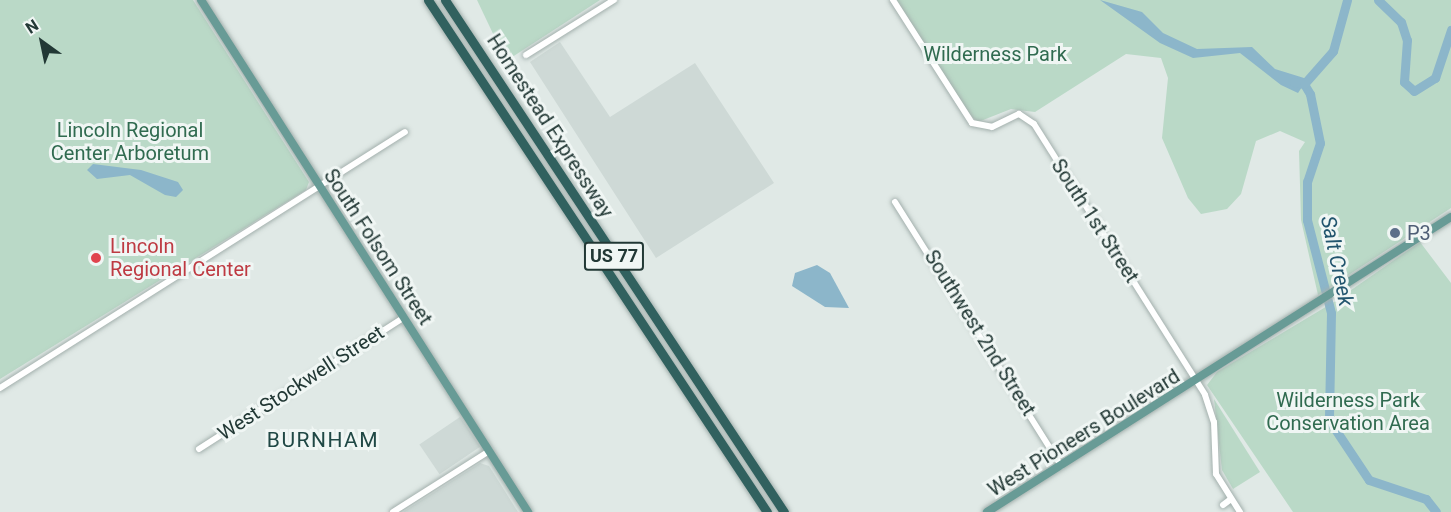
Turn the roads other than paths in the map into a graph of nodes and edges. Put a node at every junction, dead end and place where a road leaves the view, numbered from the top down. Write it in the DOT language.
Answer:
graph roads {
  1 [pos="201,0"];
  2 [pos="428,0"];
  3 [pos="445,0"];
  4 [pos="614,0"];
  5 [pos="893,0"];
  6 [pos="526,55"];
  7 [pos="405,132"];
  8 [pos="320,186"];
  9 [pos="895,202"];
  10 [pos="1451,218"];
  11 [pos="404,318"];
  12 [pos="1198,381"];
  13 [pos="0,388"];
  14 [pos="199,449"];
  15 [pos="489,451"];
  16 [pos="1061,466"];
  17 [pos="1232,499"];
  18 [pos="1223,505"];
  19 [pos="393,512"];
  20 [pos="528,512"];
  21 [pos="766,512"];
  22 [pos="784,512"];
  23 [pos="987,512"];
  24 [pos="1240,512"];
  1 -- 8 [label="main road, South Folsom Street"];
  2 -- 21 [label="highway, Homestead Expressway / US 77"];
  3 -- 22 [label="highway, Homestead Expressway / US 77"];
  4 -- 6 [label="street"];
  5 -- 12 [label="street, South 1st Street"];
  7 -- 8 [label="street"];
  8 -- 11 [label="main road, South Folsom Street"];
  8 -- 13 [label="street"];
  9 -- 16 [label="street, Southwest 2nd Street"];
  10 -- 12 [label="main road, West Pioneers Boulevard"];
  11 -- 14 [label="street, West Stockwell Street"];
  11 -- 15 [label="main road, South Folsom Street"];
  12 -- 16 [label="main road, West Pioneers Boulevard"];
  12 -- 17 [label="street, South 1st Street"];
  15 -- 19 [label="street"];
  15 -- 20 [label="main road, South Folsom Street"];
  16 -- 23 [label="main road, West Pioneers Boulevard"];
  17 -- 18 [label="street"];
  17 -- 24 [label="street, South 1st Street"];
}
